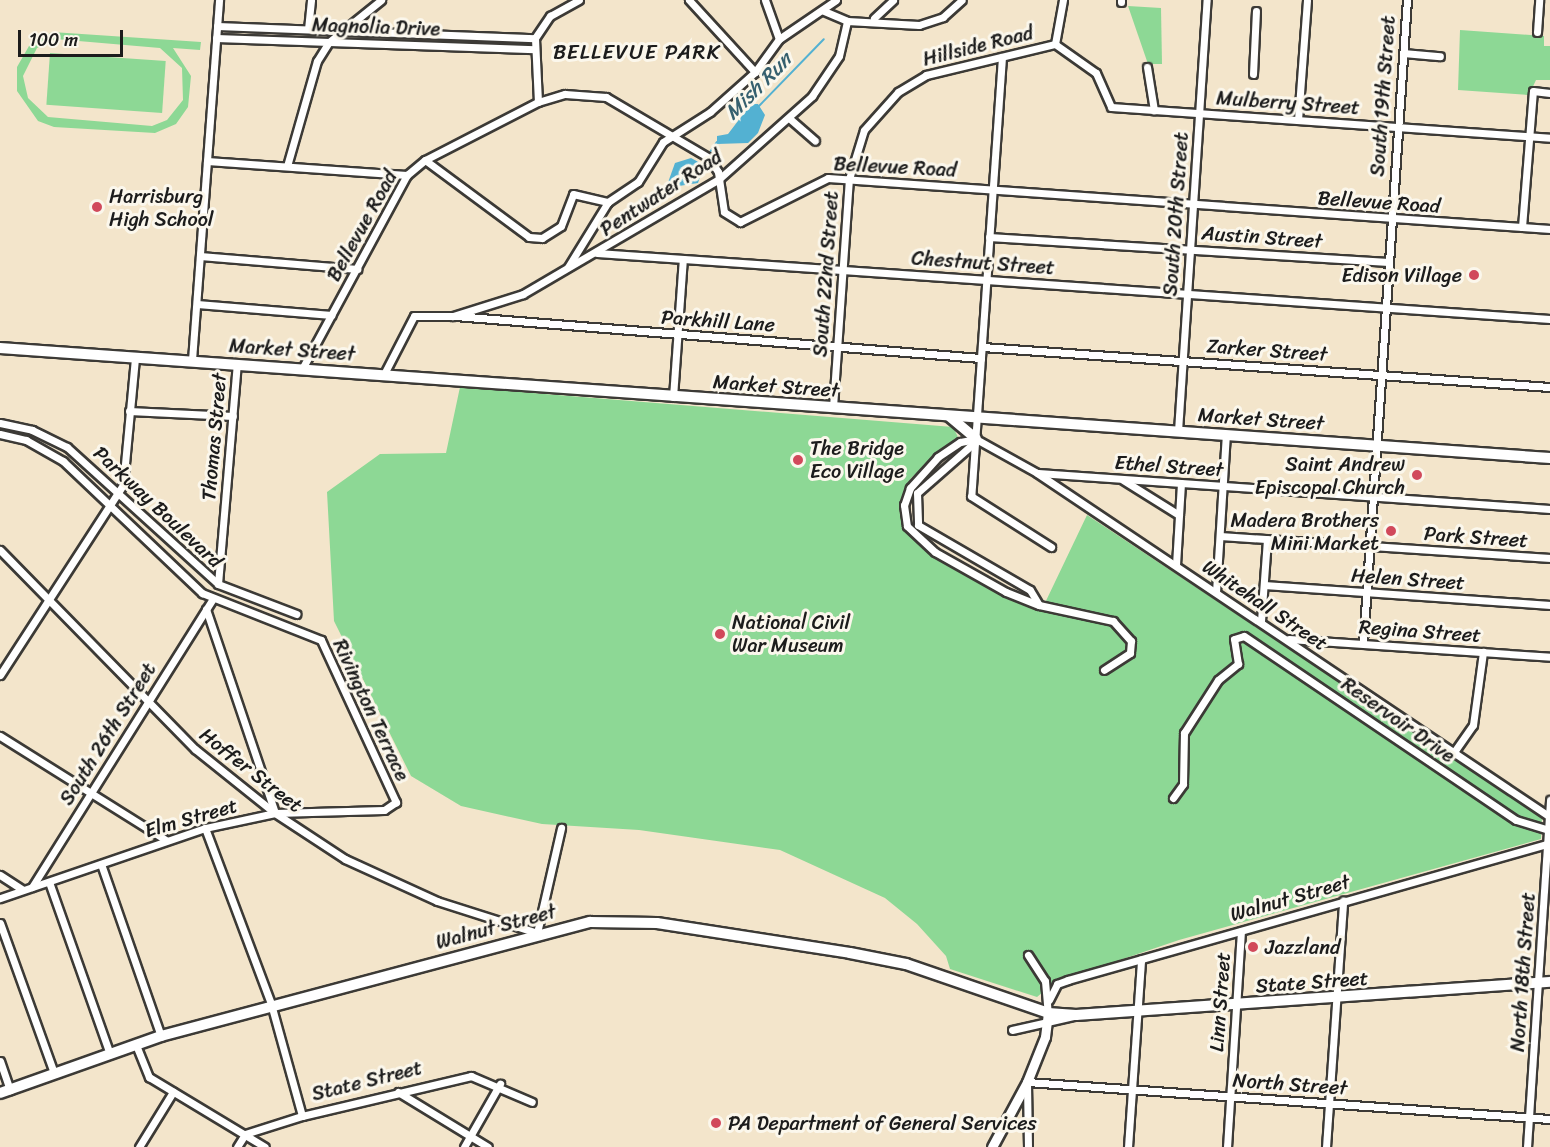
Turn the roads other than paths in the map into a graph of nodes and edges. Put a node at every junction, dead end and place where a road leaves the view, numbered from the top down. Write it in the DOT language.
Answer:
graph roads {
  1 [pos="219,0"];
  2 [pos="311,0"];
  3 [pos="381,0"];
  4 [pos="579,0"];
  5 [pos="689,0"];
  6 [pos="765,0"];
  7 [pos="836,0"];
  8 [pos="893,0"];
  9 [pos="962,0"];
  10 [pos="1064,0"];
  11 [pos="1207,0"];
  12 [pos="1307,0"];
  13 [pos="1407,0"];
  14 [pos="1539,0"];
  15 [pos="824,11"];
  16 [pos="1257,11"];
  17 [pos="874,18"];
  18 [pos="847,21"];
  19 [pos="217,26"];
  20 [pos="308,29"];
  21 [pos="344,30"];
  22 [pos="1537,32"];
  23 [pos="535,38"];
  24 [pos="216,39"];
  25 [pos="779,39"];
  26 [pos="329,42"];
  27 [pos="1055,44"];
  28 [pos="536,49"];
  29 [pos="1403,53"];
  30 [pos="1440,56"];
  31 [pos="1002,57"];
  32 [pos="1147,67"];
  33 [pos="755,72"];
  34 [pos="1253,74"];
  35 [pos="1550,93"];
  36 [pos="538,102"];
  37 [pos="1154,110"];
  38 [pos="1199,113"];
  39 [pos="790,119"];
  40 [pos="1299,120"];
  41 [pos="1398,127"];
  42 [pos="673,132"];
  43 [pos="1529,137"];
  44 [pos="1550,138"];
  45 [pos="814,141"];
  46 [pos="207,160"];
  47 [pos="425,160"];
  48 [pos="286,166"];
  49 [pos="407,175"];
  50 [pos="719,179"];
  51 [pos="849,179"];
  52 [pos="992,189"];
  53 [pos="608,202"];
  54 [pos="1193,205"];
  55 [pos="1391,220"];
  56 [pos="1522,227"];
  57 [pos="1550,229"];
  58 [pos="989,237"];
  59 [pos="1190,249"];
  60 [pos="597,253"];
  61 [pos="200,256"];
  62 [pos="683,259"];
  63 [pos="1388,262"];
  64 [pos="357,269"];
  65 [pos="842,270"];
  66 [pos="565,272"];
  67 [pos="986,280"];
  68 [pos="1187,294"];
  69 [pos="197,304"];
  70 [pos="1385,308"];
  71 [pos="332,315"];
  72 [pos="453,316"];
  73 [pos="1550,319"];
  74 [pos="677,335"];
  75 [pos="837,345"];
  76 [pos="982,347"];
  77 [pos="0,348"];
  78 [pos="135,357"];
  79 [pos="981,358"];
  80 [pos="192,360"];
  81 [pos="1182,361"];
  82 [pos="237,364"];
  83 [pos="302,369"];
  84 [pos="384,374"];
  85 [pos="1381,375"];
  86 [pos="1550,387"];
  87 [pos="673,397"];
  88 [pos="833,407"];
  89 [pos="129,411"];
  90 [pos="233,416"];
  91 [pos="949,416"];
  92 [pos="977,418"];
  93 [pos="0,423"];
  94 [pos="1178,431"];
  95 [pos="0,434"];
  96 [pos="1226,435"];
  97 [pos="976,440"];
  98 [pos="1376,446"];
  99 [pos="1550,458"];
  100 [pos="1037,473"];
  101 [pos="1122,479"];
  102 [pos="1181,483"];
  103 [pos="1223,486"];
  104 [pos="118,492"];
  105 [pos="1372,496"];
  106 [pos="108,502"];
  107 [pos="1550,509"];
  108 [pos="1179,515"];
  109 [pos="1220,536"];
  110 [pos="1268,539"];
  111 [pos="1369,546"];
  112 [pos="1051,547"];
  113 [pos="0,550"];
  114 [pos="1550,558"];
  115 [pos="1176,565"];
  116 [pos="218,584"];
  117 [pos="1264,585"];
  118 [pos="1216,592"];
  119 [pos="1366,592"];
  120 [pos="48,598"];
  121 [pos="213,598"];
  122 [pos="1039,605"];
  123 [pos="1550,605"];
  124 [pos="206,609"];
  125 [pos="296,614"];
  126 [pos="1261,621"];
  127 [pos="1287,639"];
  128 [pos="1363,643"];
  129 [pos="1483,652"];
  130 [pos="1550,657"];
  131 [pos="1104,670"];
  132 [pos="0,675"];
  133 [pos="146,705"];
  134 [pos="0,736"];
  135 [pos="1454,752"];
  136 [pos="91,793"];
  137 [pos="1173,798"];
  138 [pos="1550,800"];
  139 [pos="396,802"];
  140 [pos="275,813"];
  141 [pos="1549,817"];
  142 [pos="205,828"];
  143 [pos="561,828"];
  144 [pos="1548,830"];
  145 [pos="166,840"];
  146 [pos="1549,843"];
  147 [pos="101,864"];
  148 [pos="0,875"];
  149 [pos="1548,878"];
  150 [pos="49,882"];
  151 [pos="32,887"];
  152 [pos="23,890"];
  153 [pos="0,898"];
  154 [pos="1343,901"];
  155 [pos="0,923"];
  156 [pos="1546,929"];
  157 [pos="1241,931"];
  158 [pos="537,933"];
  159 [pos="1028,955"];
  160 [pos="1141,959"];
  161 [pos="1544,983"];
  162 [pos="1336,998"];
  163 [pos="1049,1000"];
  164 [pos="271,1004"];
  165 [pos="1236,1005"];
  166 [pos="1048,1013"];
  167 [pos="1138,1013"];
  168 [pos="1076,1015"];
  169 [pos="1047,1025"];
  170 [pos="1012,1030"];
  171 [pos="161,1036"];
  172 [pos="136,1045"];
  173 [pos="110,1054"];
  174 [pos="0,1061"];
  175 [pos="54,1073"];
  176 [pos="1027,1082"];
  177 [pos="500,1084"];
  178 [pos="1132,1090"];
  179 [pos="5,1092"];
  180 [pos="173,1092"];
  181 [pos="398,1092"];
  182 [pos="1231,1097"];
  183 [pos="532,1102"];
  184 [pos="1329,1104"];
  185 [pos="302,1116"];
  186 [pos="1529,1117"];
  187 [pos="1550,1119"];
  188 [pos="244,1134"];
  189 [pos="470,1136"];
  190 [pos="139,1147"];
  191 [pos="237,1147"];
  192 [pos="265,1147"];
  193 [pos="464,1147"];
  194 [pos="488,1147"];
  195 [pos="992,1147"];
  196 [pos="1028,1147"];
  197 [pos="1128,1147"];
  198 [pos="1227,1147"];
  199 [pos="1326,1147"];
  200 [pos="1527,1147"];
  1 -- 19 [label="street"];
  2 -- 20 [label="street"];
  3 -- 21 [label="street"];
  4 -- 23 [label="street"];
  5 -- 33 [label="street"];
  6 -- 25 [label="street"];
  7 -- 15 [label="street"];
  8 -- 17 [label="street"];
  9 -- 17 [label="street"];
  10 -- 27 [label="street, Hillside Road"];
  11 -- 38 [label="street, South 20th Street"];
  12 -- 40 [label="street"];
  13 -- 29 [label="street, South 19th Street"];
  14 -- 22 [label="street"];
  15 -- 18 [label="street"];
  15 -- 25 [label="street"];
  16 -- 34 [label="street"];
  17 -- 18 [label="street"];
  18 -- 39 [label="street, Pentwater Road"];
  19 -- 20 [label="street, Magnolia Drive"];
  19 -- 24 [label="street"];
  20 -- 21 [label="street, Magnolia Drive"];
  21 -- 23 [label="street, Magnolia Drive"];
  21 -- 26 [label="street"];
  23 -- 28 [label="street"];
  24 -- 26 [label="street, Magnolia Drive"];
  24 -- 46 [label="street"];
  25 -- 33 [label="street"];
  26 -- 28 [label="street, Magnolia Drive"];
  26 -- 48 [label="street"];
  27 -- 31 [label="street, Hillside Road"];
  27 -- 37 [label="street, Mulberry Street"];
  28 -- 36 [label="street"];
  29 -- 30 [label="street"];
  29 -- 41 [label="street, South 19th Street"];
  31 -- 51 [label="street, Hillside Road"];
  31 -- 52 [label="street"];
  32 -- 37 [label="street"];
  33 -- 42 [label="street"];
  35 -- 43 [label="street"];
  36 -- 42 [label="street, Bellevue Road"];
  36 -- 47 [label="street, Bellevue Road"];
  37 -- 38 [label="street, Mulberry Street"];
  38 -- 40 [label="street, Mulberry Street"];
  38 -- 54 [label="street, South 20th Street"];
  39 -- 45 [label="street"];
  39 -- 50 [label="street, Pentwater Road"];
  40 -- 41 [label="street, Mulberry Street"];
  41 -- 43 [label="street, Mulberry Street"];
  41 -- 55 [label="street, South 19th Street"];
  42 -- 50 [label="street, Bellevue Road"];
  42 -- 53 [label="street"];
  43 -- 44 [label="street, Mulberry Street"];
  43 -- 56 [label="street"];
  46 -- 48 [label="street"];
  46 -- 61 [label="street"];
  47 -- 49 [label="street, Bellevue Road"];
  47 -- 53 [label="street"];
  48 -- 49 [label="street"];
  49 -- 64 [label="street, Bellevue Road"];
  50 -- 51 [label="street, Bellevue Road"];
  50 -- 60 [label="street, Pentwater Road"];
  51 -- 52 [label="street, Bellevue Road"];
  51 -- 65 [label="street, South 22nd Street"];
  52 -- 54 [label="street, Bellevue Road"];
  52 -- 58 [label="street"];
  53 -- 66 [label="street"];
  54 -- 55 [label="street, Bellevue Road"];
  54 -- 59 [label="street, South 20th Street"];
  55 -- 56 [label="street, Bellevue Road"];
  55 -- 63 [label="street, South 19th Street"];
  56 -- 57 [label="street, Bellevue Road"];
  58 -- 59 [label="street, Austin Street"];
  58 -- 67 [label="street"];
  59 -- 63 [label="street, Austin Street"];
  59 -- 68 [label="street, South 20th Street"];
  60 -- 62 [label="street, Chestnut Street"];
  60 -- 66 [label="street"];
  61 -- 64 [label="street"];
  61 -- 69 [label="street"];
  62 -- 65 [label="street, Chestnut Street"];
  62 -- 74 [label="street"];
  63 -- 70 [label="street, South 19th Street"];
  64 -- 71 [label="street, Bellevue Road"];
  65 -- 67 [label="street, Chestnut Street"];
  65 -- 75 [label="street, South 22nd Street"];
  66 -- 72 [label="street"];
  67 -- 68 [label="street, Chestnut Street"];
  67 -- 76 [label="street"];
  68 -- 70 [label="street, Chestnut Street"];
  68 -- 81 [label="street, South 20th Street"];
  69 -- 71 [label="street"];
  69 -- 80 [label="street"];
  70 -- 73 [label="street, Chestnut Street"];
  70 -- 85 [label="street, South 19th Street"];
  71 -- 83 [label="street, Bellevue Road"];
  72 -- 74 [label="street, Parkhill Lane"];
  72 -- 84 [label="street"];
  74 -- 75 [label="street, Parkhill Lane"];
  74 -- 87 [label="street"];
  75 -- 79 [label="street, Parkhill Lane"];
  75 -- 88 [label="street, South 22nd Street"];
  76 -- 79 [label="street"];
  76 -- 81 [label="street, Zarker Street"];
  77 -- 78 [label="main road, Market Street"];
  78 -- 80 [label="main road, Market Street"];
  78 -- 89 [label="street"];
  79 -- 92 [label="street"];
  80 -- 82 [label="main road, Market Street"];
  81 -- 85 [label="street, Zarker Street"];
  81 -- 94 [label="street, South 20th Street"];
  82 -- 83 [label="main road, Market Street"];
  82 -- 90 [label="street, Thomas Street"];
  83 -- 84 [label="main road, Market Street"];
  84 -- 87 [label="main road, Market Street"];
  85 -- 86 [label="street, Zarker Street"];
  85 -- 98 [label="street, South 19th Street"];
  87 -- 88 [label="main road, Market Street"];
  88 -- 91 [label="main road, Market Street"];
  89 -- 90 [label="street"];
  89 -- 104 [label="street"];
  90 -- 116 [label="street, Thomas Street"];
  91 -- 92 [label="main road, Market Street"];
  91 -- 97 [label="main road"];
  92 -- 94 [label="main road, Market Street"];
  92 -- 97 [label="street"];
  93 -- 104 [label="street, Parkway Boulevard"];
  94 -- 96 [label="main road, Market Street"];
  95 -- 106 [label="street, Parkway Boulevard"];
  96 -- 98 [label="main road, Market Street"];
  96 -- 103 [label="street"];
  97 -- 100 [label="street, Whitehall Street"];
  97 -- 112 [label="street"];
  97 -- 122 [label="street"];
  97 -- 122 [label="street"];
  98 -- 99 [label="main road, Market Street"];
  98 -- 105 [label="street, South 19th Street"];
  100 -- 101 [label="street, Ethel Street"];
  100 -- 115 [label="street, Whitehall Street"];
  101 -- 102 [label="street, Ethel Street"];
  101 -- 108 [label="street"];
  102 -- 103 [label="street, Ethel Street"];
  102 -- 108 [label="street"];
  103 -- 105 [label="street, Ethel Street"];
  103 -- 109 [label="street"];
  104 -- 106 [label="street"];
  104 -- 116 [label="street, Parkway Boulevard"];
  105 -- 107 [label="street, Ethel Street"];
  105 -- 111 [label="street, South 19th Street"];
  106 -- 120 [label="street"];
  106 -- 121 [label="street, Parkway Boulevard"];
  108 -- 115 [label="street"];
  109 -- 110 [label="street, Park Street"];
  109 -- 118 [label="street"];
  110 -- 111 [label="street, Park Street"];
  110 -- 117 [label="street"];
  111 -- 114 [label="street, Park Street"];
  111 -- 119 [label="street, South 19th Street"];
  113 -- 120 [label="street, Hoffer Street"];
  115 -- 118 [label="street, Whitehall Street"];
  116 -- 125 [label="street, Parkway Boulevard"];
  117 -- 119 [label="street, Helen Street"];
  117 -- 126 [label="street"];
  118 -- 126 [label="street, Whitehall Street"];
  119 -- 123 [label="street, Helen Street"];
  119 -- 128 [label="street, South 19th Street"];
  120 -- 132 [label="street"];
  120 -- 133 [label="street, Hoffer Street"];
  121 -- 124 [label="street, South 26th Street"];
  121 -- 139 [label="street, Rivington Terrace"];
  122 -- 131 [label="street"];
  124 -- 133 [label="street, South 26th Street"];
  124 -- 140 [label="street"];
  126 -- 127 [label="street, Whitehall Street"];
  127 -- 128 [label="street, Regina Street"];
  127 -- 135 [label="street, Whitehall Street"];
  128 -- 129 [label="street, Regina Street"];
  129 -- 130 [label="street, Regina Street"];
  129 -- 135 [label="street"];
  133 -- 136 [label="street, South 26th Street"];
  133 -- 140 [label="street, Hoffer Street"];
  134 -- 136 [label="street"];
  135 -- 141 [label="street, Whitehall Street"];
  136 -- 145 [label="street"];
  136 -- 151 [label="street, South 26th Street"];
  137 -- 144 [label="street, Reservoir Drive"];
  138 -- 141 [label="street, North 18th Street"];
  139 -- 140 [label="street, Elm Street"];
  140 -- 142 [label="street, Elm Street"];
  140 -- 158 [label="street, Hoffer Street"];
  141 -- 144 [label="street, North 18th Street"];
  142 -- 145 [label="street, Elm Street"];
  142 -- 164 [label="street"];
  143 -- 158 [label="street"];
  144 -- 146 [label="street, North 18th Street"];
  145 -- 147 [label="street, Elm Street"];
  146 -- 149 [label="street, North 18th Street"];
  146 -- 154 [label="street, Walnut Street"];
  147 -- 150 [label="street, Elm Street"];
  147 -- 171 [label="street"];
  148 -- 152 [label="street"];
  149 -- 156 [label="street, North 18th Street"];
  150 -- 151 [label="street, Elm Street"];
  150 -- 173 [label="street"];
  151 -- 152 [label="street, Elm Street"];
  152 -- 153 [label="street, Elm Street"];
  154 -- 157 [label="street, Walnut Street"];
  154 -- 162 [label="street"];
  155 -- 175 [label="street"];
  156 -- 161 [label="street, North 18th Street"];
  157 -- 160 [label="street, Walnut Street"];
  157 -- 165 [label="street, Linn Street"];
  158 -- 164 [label="main road, Walnut Street"];
  158 -- 166 [label="main road, Walnut Street"];
  159 -- 163 [label="street"];
  160 -- 163 [label="street, Walnut Street"];
  160 -- 167 [label="street"];
  161 -- 162 [label="main road, State Street"];
  161 -- 186 [label="street, North 18th Street"];
  162 -- 165 [label="main road, State Street"];
  162 -- 184 [label="street"];
  163 -- 166 [label="street"];
  164 -- 171 [label="main road, Walnut Street"];
  164 -- 185 [label="street"];
  165 -- 167 [label="main road, State Street"];
  165 -- 182 [label="street, Linn Street"];
  166 -- 168 [label="main road, State Street"];
  166 -- 169 [label="street"];
  167 -- 168 [label="main road, State Street"];
  167 -- 178 [label="street"];
  168 -- 169 [label="street, State Street"];
  169 -- 170 [label="street, State Street"];
  169 -- 176 [label="street"];
  171 -- 172 [label="main road, Walnut Street"];
  172 -- 173 [label="main road, Walnut Street"];
  172 -- 180 [label="street"];
  173 -- 175 [label="main road, Walnut Street"];
  174 -- 179 [label="street"];
  175 -- 179 [label="main road, Walnut Street"];
  176 -- 178 [label="street, North Street"];
  176 -- 195 [label="street"];
  176 -- 196 [label="street"];
  177 -- 181 [label="street, State Street"];
  177 -- 183 [label="street, State Street"];
  177 -- 189 [label="street"];
  178 -- 182 [label="street, North Street"];
  178 -- 197 [label="street"];
  180 -- 188 [label="street"];
  180 -- 190 [label="street"];
  181 -- 185 [label="street, State Street"];
  181 -- 189 [label="street"];
  182 -- 184 [label="street, North Street"];
  182 -- 198 [label="street, Linn Street"];
  184 -- 186 [label="street, North Street"];
  184 -- 199 [label="street"];
  185 -- 188 [label="street, State Street"];
  186 -- 187 [label="street, North Street"];
  186 -- 200 [label="street, North 18th Street"];
  188 -- 191 [label="street"];
  188 -- 192 [label="street"];
  189 -- 193 [label="street"];
  189 -- 194 [label="street"];
}
